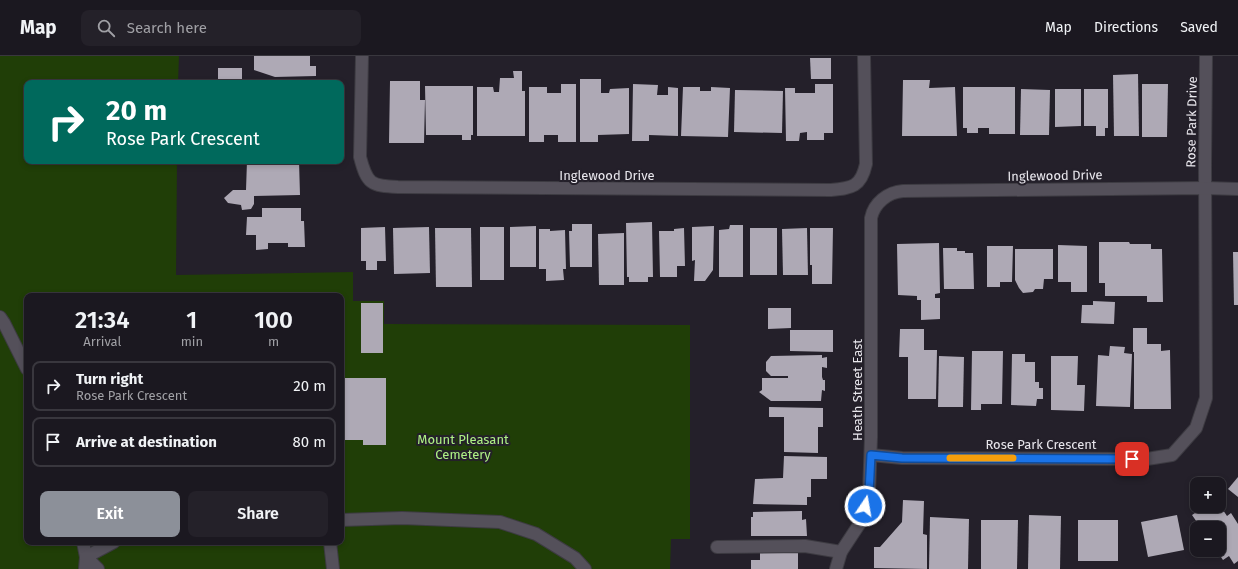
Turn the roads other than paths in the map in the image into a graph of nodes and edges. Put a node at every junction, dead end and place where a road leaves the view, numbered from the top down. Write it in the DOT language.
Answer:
graph roads {
  1 [pos="362,56"];
  2 [pos="864,56"];
  3 [pos="1206,56"];
  4 [pos="1205,188"];
  5 [pos="1238,189"];
  6 [pos="877,205"];
  7 [pos="0,317"];
  8 [pos="24,363"];
  9 [pos="871,455"];
  10 [pos="344,520"];
  11 [pos="83,545"];
  12 [pos="110,545"];
  13 [pos="330,545"];
  14 [pos="717,547"];
  15 [pos="841,552"];
  16 [pos="85,563"];
  17 [pos="98,569"];
  18 [pos="333,569"];
  19 [pos="585,569"];
  20 [pos="836,569"];
  1 -- 2 [label="street, Inglewood Drive"];
  3 -- 4 [label="street, Rose Park Drive"];
  4 -- 5 [label="street, Inglewood Drive"];
  4 -- 6 [label="street, Inglewood Drive"];
  4 -- 9 [label="street, Rose Park Crescent"];
  6 -- 9 [label="street, Heath Street East"];
  7 -- 8 [label="street"];
  9 -- 15 [label="street, Heath Street East"];
  10 -- 19 [label="street"];
  11 -- 16 [label="street"];
  12 -- 16 [label="street"];
  13 -- 18 [label="street"];
  14 -- 15 [label="street"];
  15 -- 20 [label="street, Heath Street East"];
  16 -- 17 [label="street"];
}
